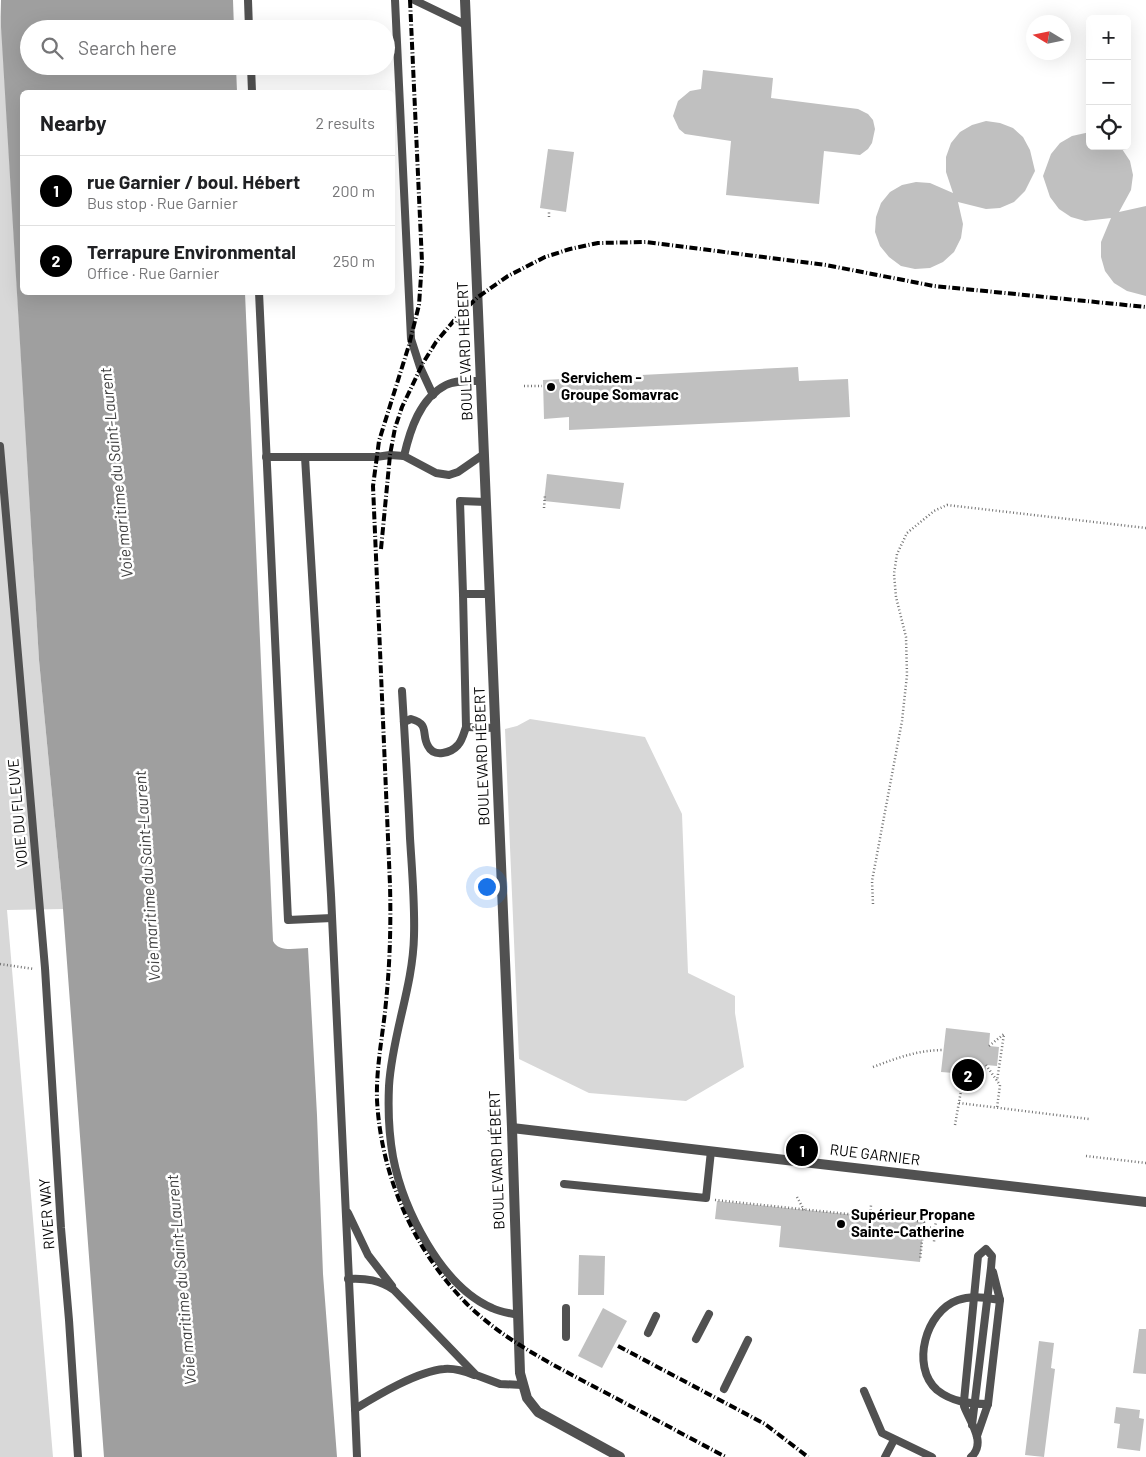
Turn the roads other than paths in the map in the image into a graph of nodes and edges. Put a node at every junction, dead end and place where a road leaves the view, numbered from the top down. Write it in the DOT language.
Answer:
graph roads {
  1 [pos="248,0"];
  2 [pos="395,0"];
  3 [pos="414,0"];
  4 [pos="465,0"];
  5 [pos="249,20"];
  6 [pos="466,25"];
  7 [pos="251,75"];
  8 [pos="252,90"];
  9 [pos="259,295"];
  10 [pos="481,381"];
  11 [pos="433,396"];
  12 [pos="0,446"];
  13 [pos="484,454"];
  14 [pos="404,456"];
  15 [pos="266,457"];
  16 [pos="305,457"];
  17 [pos="486,502"];
  18 [pos="463,594"];
  19 [pos="490,594"];
  20 [pos="402,690"];
  21 [pos="404,722"];
  22 [pos="466,727"];
  23 [pos="496,728"];
  24 [pos="332,918"];
  25 [pos="45,968"];
  26 [pos="512,1128"];
  27 [pos="711,1151"];
  28 [pos="564,1184"];
  29 [pos="1146,1202"];
  30 [pos="345,1204"];
  31 [pos="991,1268"];
  32 [pos="348,1279"];
  33 [pos="394,1290"];
  34 [pos="974,1297"];
  35 [pos="987,1298"];
  36 [pos="1000,1300"];
  37 [pos="566,1308"];
  38 [pos="518,1314"];
  39 [pos="709,1314"];
  40 [pos="656,1316"];
  41 [pos="648,1333"];
  42 [pos="566,1337"];
  43 [pos="696,1339"];
  44 [pos="748,1340"];
  45 [pos="476,1375"];
  46 [pos="522,1385"];
  47 [pos="724,1389"];
  48 [pos="864,1392"];
  49 [pos="964,1402"];
  50 [pos="975,1404"];
  51 [pos="988,1404"];
  52 [pos="355,1409"];
  53 [pos="972,1426"];
  54 [pos="977,1436"];
  55 [pos="894,1440"];
  56 [pos="78,1457"];
  57 [pos="357,1457"];
  58 [pos="620,1457"];
  59 [pos="885,1457"];
  60 [pos="932,1457"];
  61 [pos="971,1457"];
  1 -- 5 [label="lane"];
  2 -- 11 [label="lane"];
  3 -- 6 [label="lane"];
  4 -- 6 [label="street, BOULEVARD HÉBERT"];
  6 -- 10 [label="street, BOULEVARD HÉBERT"];
  7 -- 8 [label="lane"];
  9 -- 15 [label="lane"];
  10 -- 11 [label="lane"];
  10 -- 13 [label="street, BOULEVARD HÉBERT"];
  11 -- 14 [label="lane"];
  12 -- 25 [label="lane, VOIE DU FLEUVE"];
  13 -- 14 [label="lane"];
  13 -- 17 [label="street, BOULEVARD HÉBERT"];
  14 -- 16 [label="lane"];
  15 -- 16 [label="lane"];
  15 -- 24 [label="lane"];
  16 -- 24 [label="lane"];
  17 -- 18 [label="lane"];
  17 -- 19 [label="street, BOULEVARD HÉBERT"];
  18 -- 19 [label="lane"];
  18 -- 22 [label="lane"];
  19 -- 23 [label="street, BOULEVARD HÉBERT"];
  20 -- 21 [label="lane"];
  21 -- 22 [label="lane"];
  21 -- 38 [label="lane"];
  22 -- 23 [label="lane"];
  23 -- 26 [label="street, BOULEVARD HÉBERT"];
  24 -- 30 [label="lane"];
  25 -- 56 [label="lane, RIVER WAY"];
  26 -- 27 [label="street, RUE GARNIER"];
  26 -- 38 [label="street, BOULEVARD HÉBERT"];
  27 -- 28 [label="lane"];
  27 -- 29 [label="street, RUE GARNIER"];
  30 -- 32 [label="lane"];
  30 -- 33 [label="lane"];
  31 -- 34 [label="lane"];
  31 -- 35 [label="lane"];
  31 -- 36 [label="lane"];
  32 -- 33 [label="lane"];
  32 -- 52 [label="lane"];
  33 -- 45 [label="lane"];
  34 -- 35 [label="lane"];
  34 -- 49 [label="lane"];
  34 -- 49 [label="lane"];
  35 -- 36 [label="lane"];
  35 -- 50 [label="lane"];
  36 -- 51 [label="lane"];
  37 -- 42 [label="lane"];
  38 -- 46 [label="street, BOULEVARD HÉBERT"];
  39 -- 43 [label="lane"];
  40 -- 41 [label="lane"];
  44 -- 47 [label="lane"];
  45 -- 46 [label="lane"];
  45 -- 52 [label="lane"];
  46 -- 58 [label="street, BOULEVARD HÉBERT"];
  48 -- 55 [label="lane"];
  49 -- 50 [label="lane"];
  49 -- 53 [label="lane"];
  50 -- 51 [label="lane"];
  50 -- 53 [label="lane"];
  51 -- 54 [label="lane"];
  52 -- 57 [label="lane"];
  53 -- 54 [label="lane"];
  54 -- 61 [label="lane"];
  55 -- 59 [label="lane"];
  55 -- 60 [label="lane"];
}
